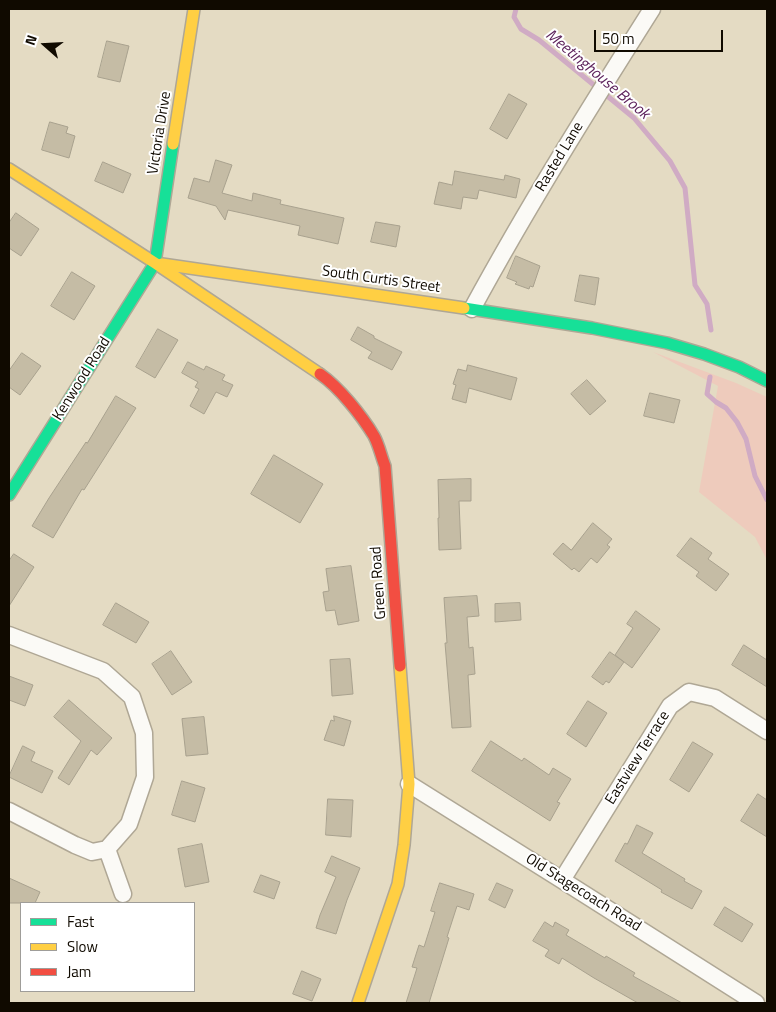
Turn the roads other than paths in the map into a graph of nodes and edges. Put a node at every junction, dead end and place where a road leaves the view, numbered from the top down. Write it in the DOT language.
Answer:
graph roads {
  1 [pos="194,9"];
  2 [pos="652,9"];
  3 [pos="9,169"];
  4 [pos="155,263"];
  5 [pos="472,309"];
  6 [pos="767,380"];
  7 [pos="9,496"];
  8 [pos="9,635"];
  9 [pos="767,731"];
  10 [pos="409,784"];
  11 [pos="9,811"];
  12 [pos="107,849"];
  13 [pos="562,880"];
  14 [pos="123,894"];
  15 [pos="735,998"];
  16 [pos="358,1003"];
  17 [pos="756,1003"];
  1 -- 4 [label="street, Victoria Drive"];
  2 -- 5 [label="street, Rasted Lane"];
  3 -- 4 [label="street, South Curtis Street"];
  4 -- 5 [label="street, South Curtis Street"];
  4 -- 7 [label="street, Kenwood Road"];
  4 -- 10 [label="street, Green Road"];
  5 -- 6 [label="street, South Curtis Street"];
  8 -- 12 [label="street"];
  9 -- 13 [label="street, Eastview Terrace"];
  10 -- 13 [label="street, Old Stagecoach Road"];
  10 -- 16 [label="street, Green Road"];
  11 -- 12 [label="street"];
  12 -- 14 [label="street"];
  13 -- 15 [label="street, Old Stagecoach Road"];
  15 -- 17 [label="street, Old Stagecoach Road"];
}
